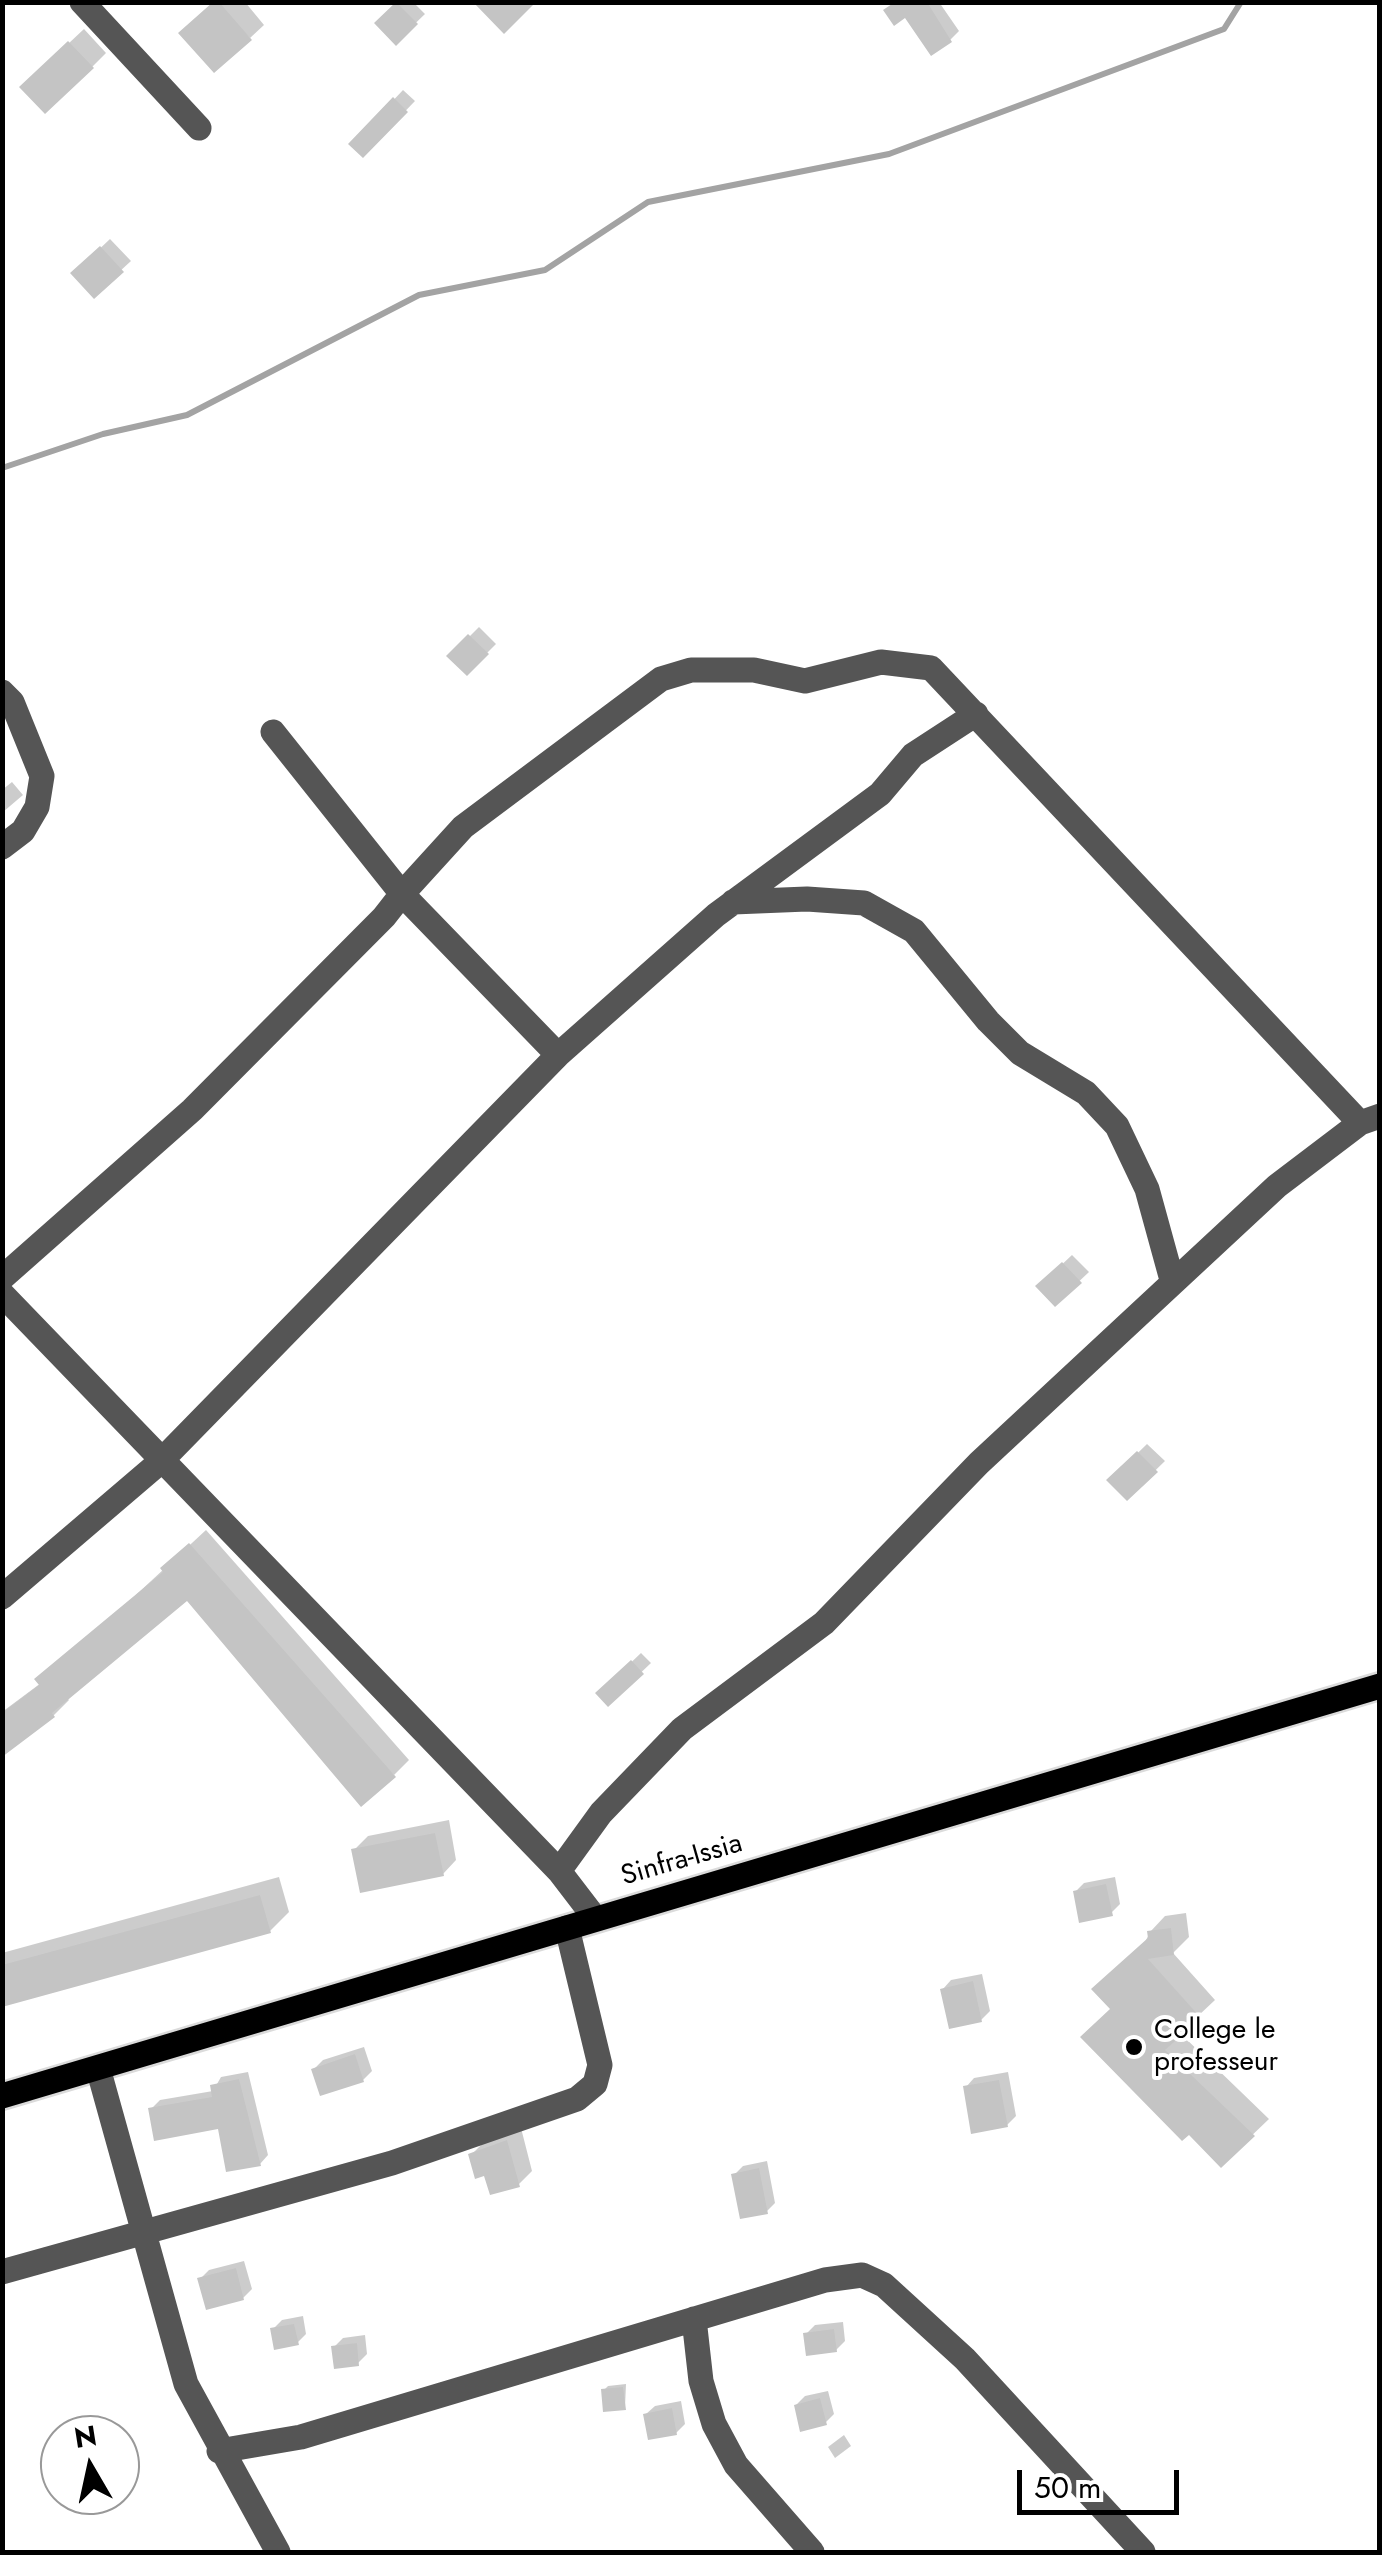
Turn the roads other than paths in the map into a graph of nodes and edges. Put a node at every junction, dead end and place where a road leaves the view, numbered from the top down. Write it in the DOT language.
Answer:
graph roads {
  1 [pos="82,2"];
  2 [pos="199,128"];
  3 [pos="2,692"];
  4 [pos="976,714"];
  5 [pos="273,732"];
  6 [pos="2,848"];
  7 [pos="402,894"];
  8 [pos="733,902"];
  9 [pos="558,1055"];
  10 [pos="1370,1120"];
  11 [pos="2,1278"];
  12 [pos="1172,1280"];
  13 [pos="2,1294"];
  14 [pos="160,1462"];
  15 [pos="2,1597"];
  16 [pos="1380,1686"];
  17 [pos="559,1871"];
  18 [pos="595,1918"];
  19 [pos="566,1928"];
  20 [pos="98,2068"];
  21 [pos="2,2096"];
  22 [pos="145,2233"];
  23 [pos="2,2272"];
  24 [pos="694,2319"];
  25 [pos="220,2451"];
  26 [pos="278,2552"];
  27 [pos="812,2552"];
  28 [pos="1142,2552"];
  1 -- 2 [label="street"];
  3 -- 6 [label="street"];
  4 -- 7 [label="street"];
  4 -- 8 [label="street"];
  4 -- 10 [label="street"];
  5 -- 7 [label="street"];
  7 -- 9 [label="street"];
  7 -- 11 [label="street"];
  8 -- 9 [label="street"];
  8 -- 12 [label="street"];
  9 -- 14 [label="street"];
  10 -- 12 [label="street"];
  12 -- 17 [label="street"];
  13 -- 14 [label="street"];
  14 -- 15 [label="street"];
  14 -- 17 [label="street"];
  16 -- 18 [label="main road, Sinfra-Issia"];
  17 -- 18 [label="street"];
  18 -- 19 [label="main road, Sinfra-Issia"];
  19 -- 20 [label="main road, Sinfra-Issia"];
  19 -- 22 [label="street"];
  20 -- 21 [label="main road, Sinfra-Issia"];
  20 -- 22 [label="street"];
  22 -- 23 [label="street"];
  22 -- 25 [label="street"];
  24 -- 25 [label="street"];
  24 -- 27 [label="street"];
  24 -- 28 [label="street"];
  25 -- 26 [label="street"];
}
